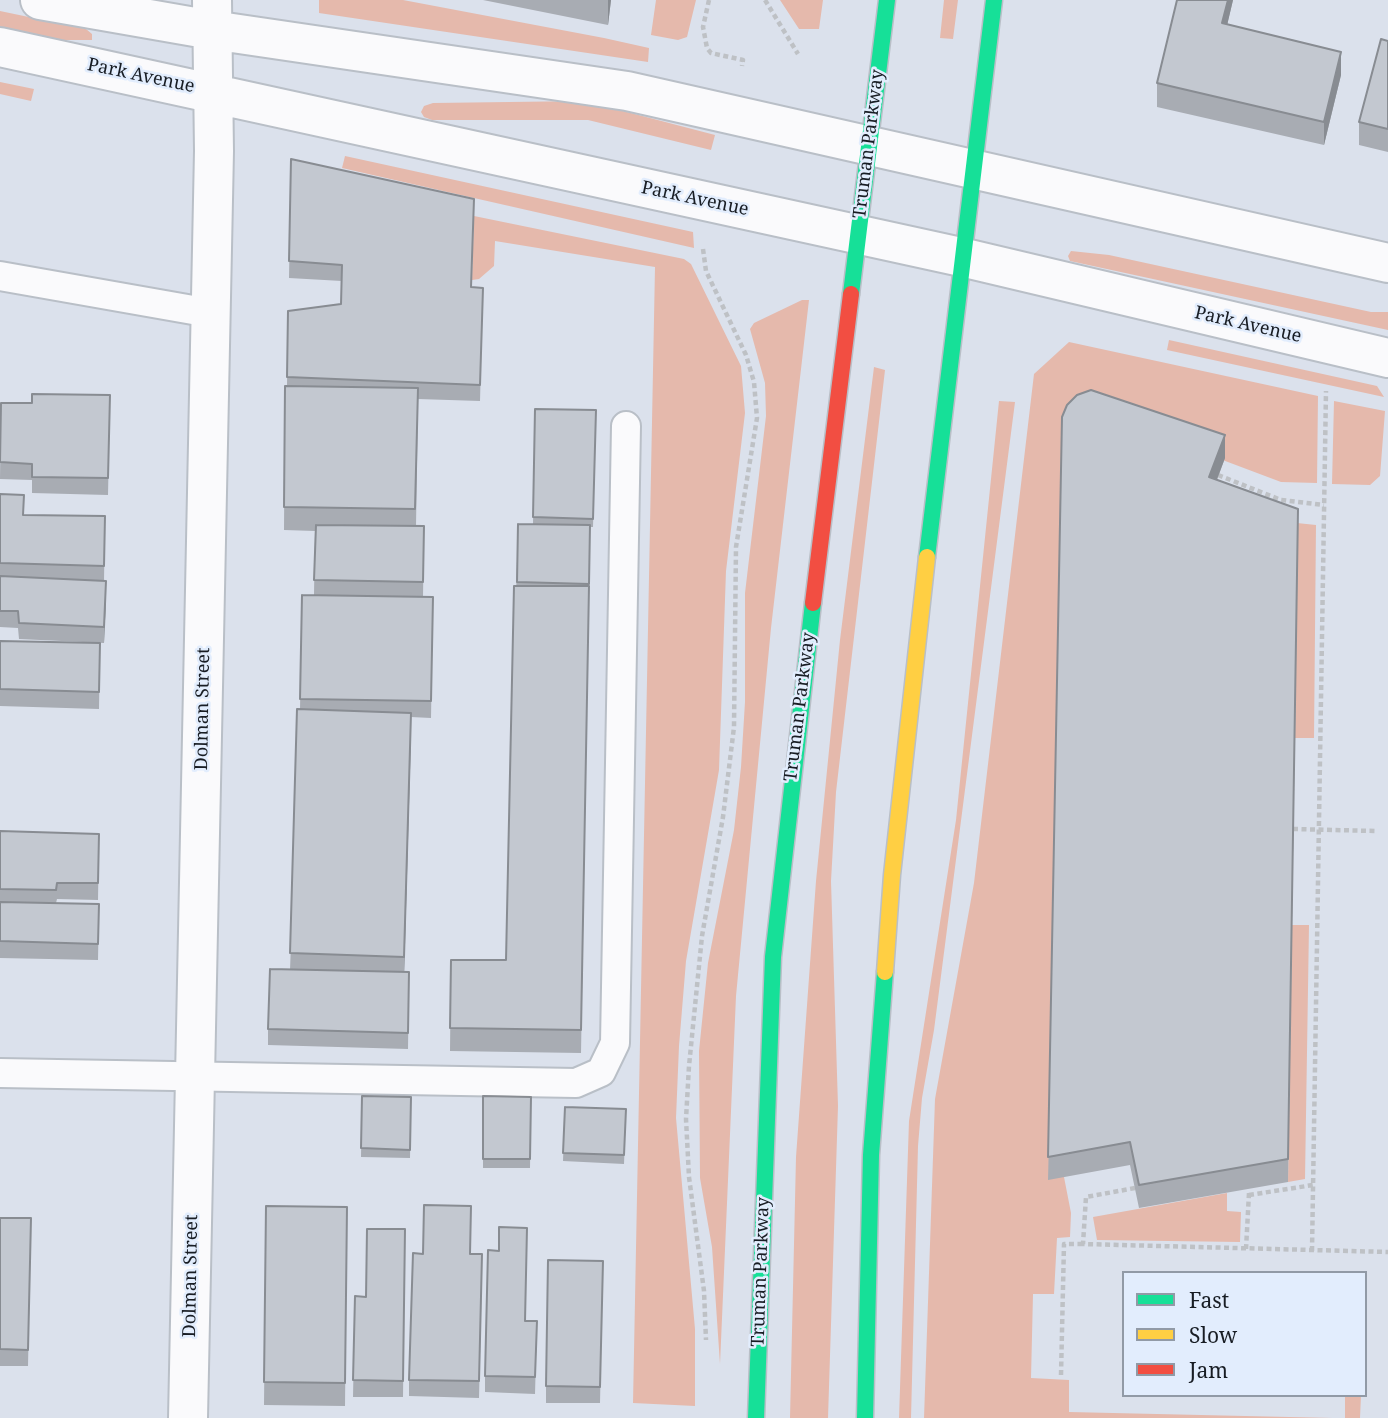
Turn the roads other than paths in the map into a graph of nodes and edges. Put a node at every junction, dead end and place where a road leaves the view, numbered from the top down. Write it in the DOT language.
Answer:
graph roads {
  1 [pos="40,0"];
  2 [pos="887,0"];
  3 [pos="994,0"];
  4 [pos="212,15"];
  5 [pos="0,47"];
  6 [pos="214,91"];
  7 [pos="868,146"];
  8 [pos="971,170"];
  9 [pos="857,235"];
  10 [pos="961,257"];
  11 [pos="1388,263"];
  12 [pos="0,276"];
  13 [pos="210,313"];
  14 [pos="1388,358"];
  15 [pos="626,426"];
  16 [pos="0,1073"];
  17 [pos="195,1078"];
  18 [pos="188,1418"];
  19 [pos="756,1418"];
  20 [pos="864,1418"];
  1 -- 4 [label="street"];
  2 -- 7 [label="main road, Truman Parkway"];
  3 -- 8 [label="main road"];
  4 -- 6 [label="street, Dolman Street"];
  4 -- 7 [label="street"];
  5 -- 6 [label="street, Park Avenue"];
  6 -- 9 [label="street, Park Avenue"];
  6 -- 13 [label="street, Dolman Street"];
  7 -- 8 [label="street"];
  7 -- 9 [label="main road, Truman Parkway"];
  8 -- 10 [label="main road"];
  8 -- 11 [label="street"];
  9 -- 10 [label="street, Park Avenue"];
  9 -- 19 [label="main road, Truman Parkway"];
  10 -- 14 [label="street, Park Avenue"];
  10 -- 20 [label="main road"];
  12 -- 13 [label="lane"];
  13 -- 17 [label="street, Dolman Street"];
  15 -- 17 [label="lane"];
  16 -- 17 [label="lane"];
  17 -- 18 [label="street, Dolman Street"];
}
